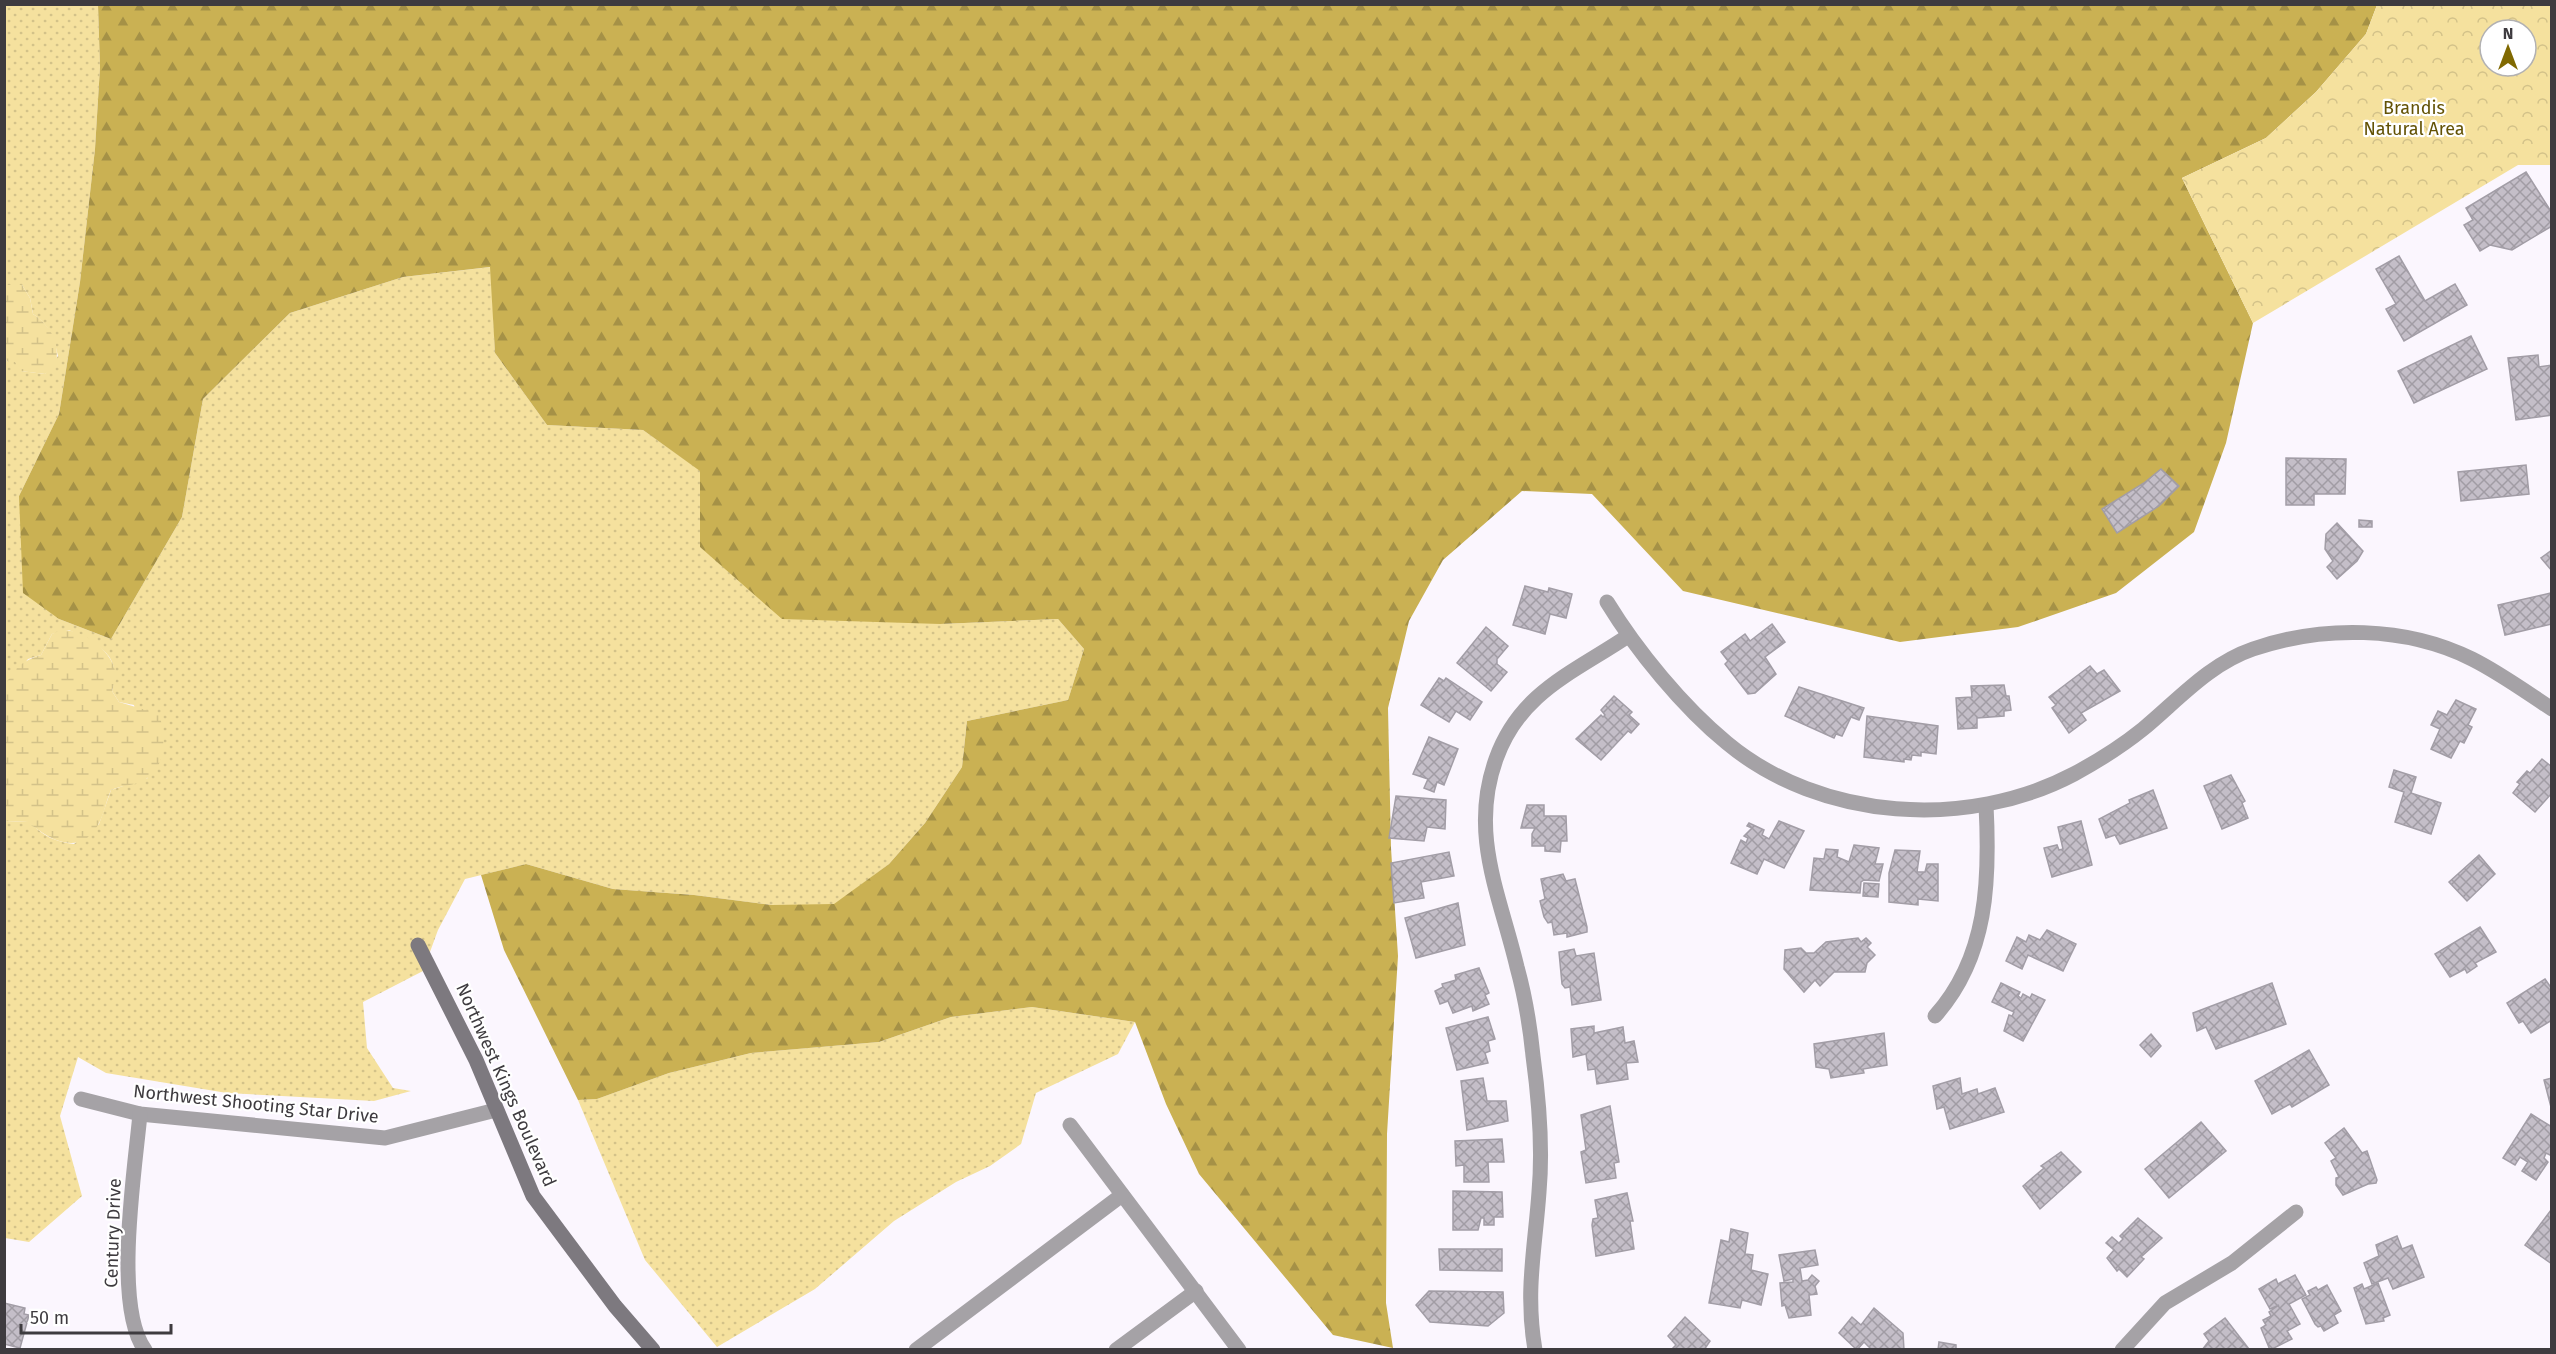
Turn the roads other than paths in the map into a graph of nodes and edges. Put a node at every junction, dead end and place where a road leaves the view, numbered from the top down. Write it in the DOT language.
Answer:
graph roads {
  1 [pos="1607,602"];
  2 [pos="1628,636"];
  3 [pos="2552,709"];
  4 [pos="1986,805"];
  5 [pos="418,945"];
  6 [pos="1935,1016"];
  7 [pos="81,1099"];
  8 [pos="496,1110"];
  9 [pos="140,1114"];
  10 [pos="1070,1125"];
  11 [pos="1122,1195"];
  12 [pos="2296,1212"];
  13 [pos="1196,1291"];
  14 [pos="145,1350"];
  15 [pos="653,1350"];
  16 [pos="916,1350"];
  17 [pos="1116,1350"];
  18 [pos="1239,1350"];
  19 [pos="1534,1350"];
  20 [pos="2122,1350"];
  1 -- 2 [label="street"];
  2 -- 4 [label="street"];
  2 -- 19 [label="street"];
  3 -- 4 [label="street"];
  4 -- 6 [label="street"];
  5 -- 8 [label="street, Northwest Kings Boulevard"];
  7 -- 9 [label="street, Northwest Shooting Star Drive"];
  8 -- 9 [label="street, Northwest Shooting Star Drive"];
  8 -- 15 [label="street, Northwest Kings Boulevard"];
  9 -- 14 [label="street, Century Drive"];
  10 -- 11 [label="street"];
  11 -- 13 [label="street"];
  11 -- 16 [label="street"];
  12 -- 20 [label="street"];
  13 -- 17 [label="street"];
  13 -- 18 [label="street"];
}
